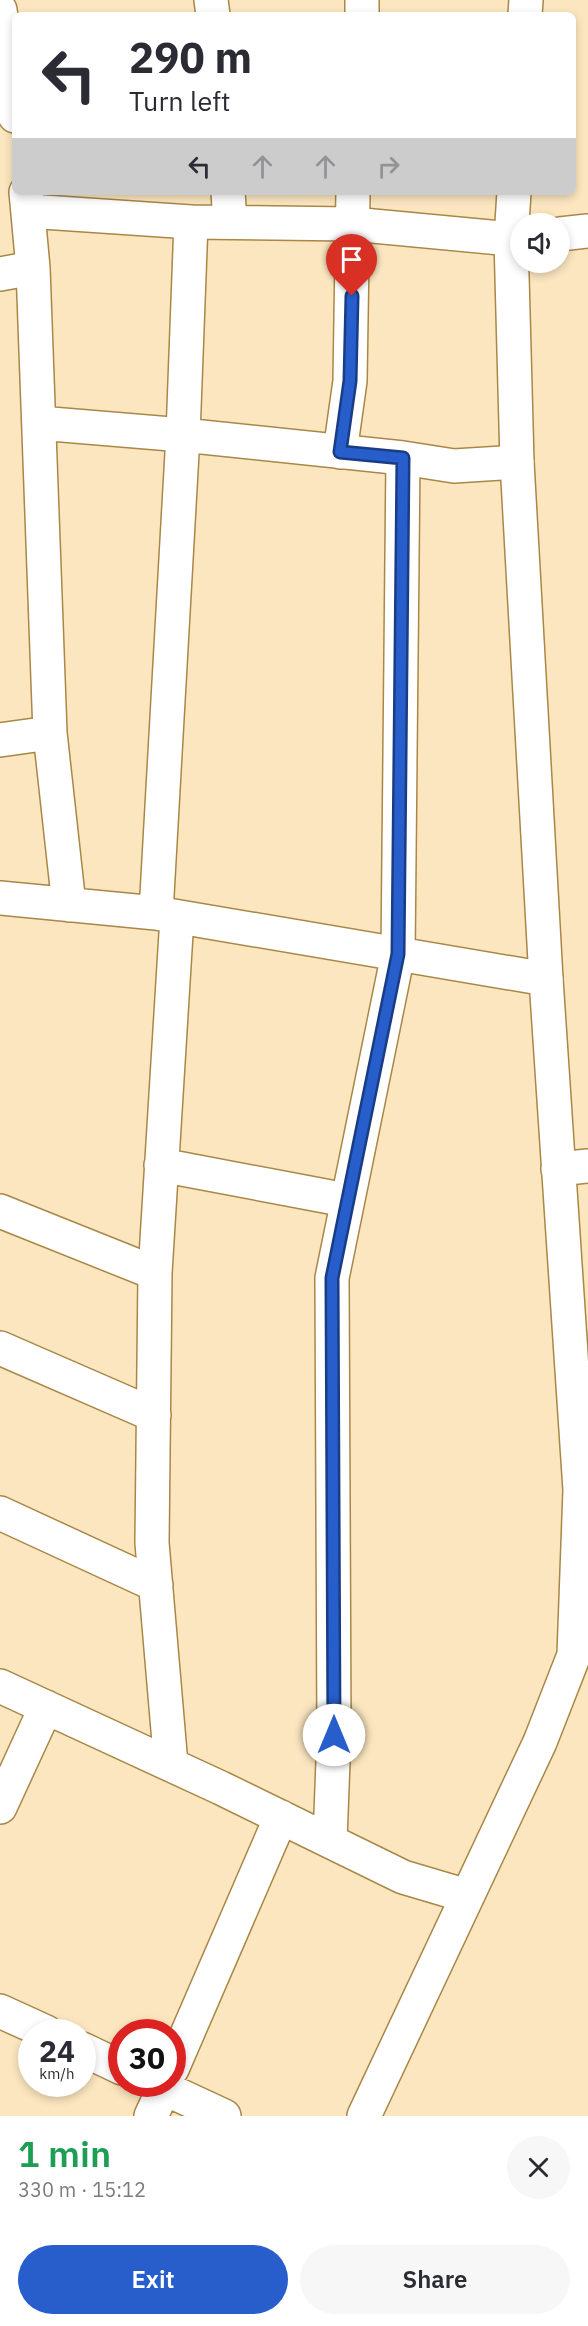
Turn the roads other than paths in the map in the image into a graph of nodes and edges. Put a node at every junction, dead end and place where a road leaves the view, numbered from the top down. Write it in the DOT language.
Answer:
graph roads {
  1 [pos="0,10"];
  2 [pos="12,95"];
  3 [pos="353,195"];
  4 [pos="514,195"];
  5 [pos="27,201"];
  6 [pos="229,207"];
  7 [pos="515,213"];
  8 [pos="191,222"];
  9 [pos="352,224"];
  10 [pos="588,231"];
  11 [pos="570,233"];
  12 [pos="510,238"];
  13 [pos="33,268"];
  14 [pos="516,273"];
  15 [pos="0,274"];
  16 [pos="39,423"];
  17 [pos="183,435"];
  18 [pos="340,452"];
  19 [pos="403,458"];
  20 [pos="517,462"];
  21 [pos="50,734"];
  22 [pos="0,740"];
  23 [pos="0,898"];
  24 [pos="69,905"];
  25 [pos="166,915"];
  26 [pos="398,954"];
  27 [pos="546,979"];
  28 [pos="161,1165"];
  29 [pos="573,1168"];
  30 [pos="346,1200"];
  31 [pos="0,1211"];
  32 [pos="155,1273"];
  33 [pos="0,1348"];
  34 [pos="154,1416"];
  35 [pos="0,1513"];
  36 [pos="156,1585"];
  37 [pos="0,1686"];
  38 [pos="46,1707"];
  39 [pos="171,1765"];
  40 [pos="0,1807"];
  41 [pos="281,1817"];
  42 [pos="330,1840"];
  43 [pos="467,1896"];
  44 [pos="0,2011"];
  45 [pos="18,2019"];
  46 [pos="186,2033"];
  47 [pos="182,2097"];
  48 [pos="224,2116"];
  49 [pos="364,2116"];
  1 -- 2 [label="street"];
  3 -- 9 [label="street"];
  4 -- 7 [label="street"];
  5 -- 8 [label="street"];
  5 -- 13 [label="street"];
  6 -- 8 [label="street"];
  6 -- 9 [label="street"];
  8 -- 17 [label="street"];
  9 -- 12 [label="street"];
  9 -- 18 [label="street"];
  10 -- 11 [label="street"];
  13 -- 15 [label="street"];
  13 -- 16 [label="street"];
  14 -- 20 [label="street"];
  16 -- 17 [label="street"];
  16 -- 21 [label="street"];
  17 -- 18 [label="street"];
  17 -- 25 [label="street"];
  18 -- 19 [label="street"];
  19 -- 20 [label="street"];
  19 -- 26 [label="street"];
  20 -- 27 [label="street"];
  21 -- 22 [label="street"];
  21 -- 24 [label="street"];
  23 -- 24 [label="street"];
  24 -- 25 [label="street"];
  25 -- 26 [label="street"];
  25 -- 28 [label="street"];
  26 -- 27 [label="street"];
  26 -- 30 [label="street"];
  27 -- 29 [label="street"];
  28 -- 30 [label="street"];
  28 -- 32 [label="street"];
  29 -- 43 [label="street"];
  30 -- 42 [label="street"];
  31 -- 32 [label="street"];
  32 -- 34 [label="street"];
  33 -- 34 [label="street"];
  34 -- 36 [label="street"];
  35 -- 36 [label="street"];
  36 -- 39 [label="street"];
  37 -- 38 [label="street"];
  38 -- 39 [label="street"];
  38 -- 40 [label="street"];
  39 -- 41 [label="street"];
  41 -- 42 [label="street"];
  41 -- 46 [label="street"];
  42 -- 43 [label="street"];
  43 -- 49 [label="street"];
  44 -- 45 [label="street"];
  47 -- 48 [label="street"];
}
